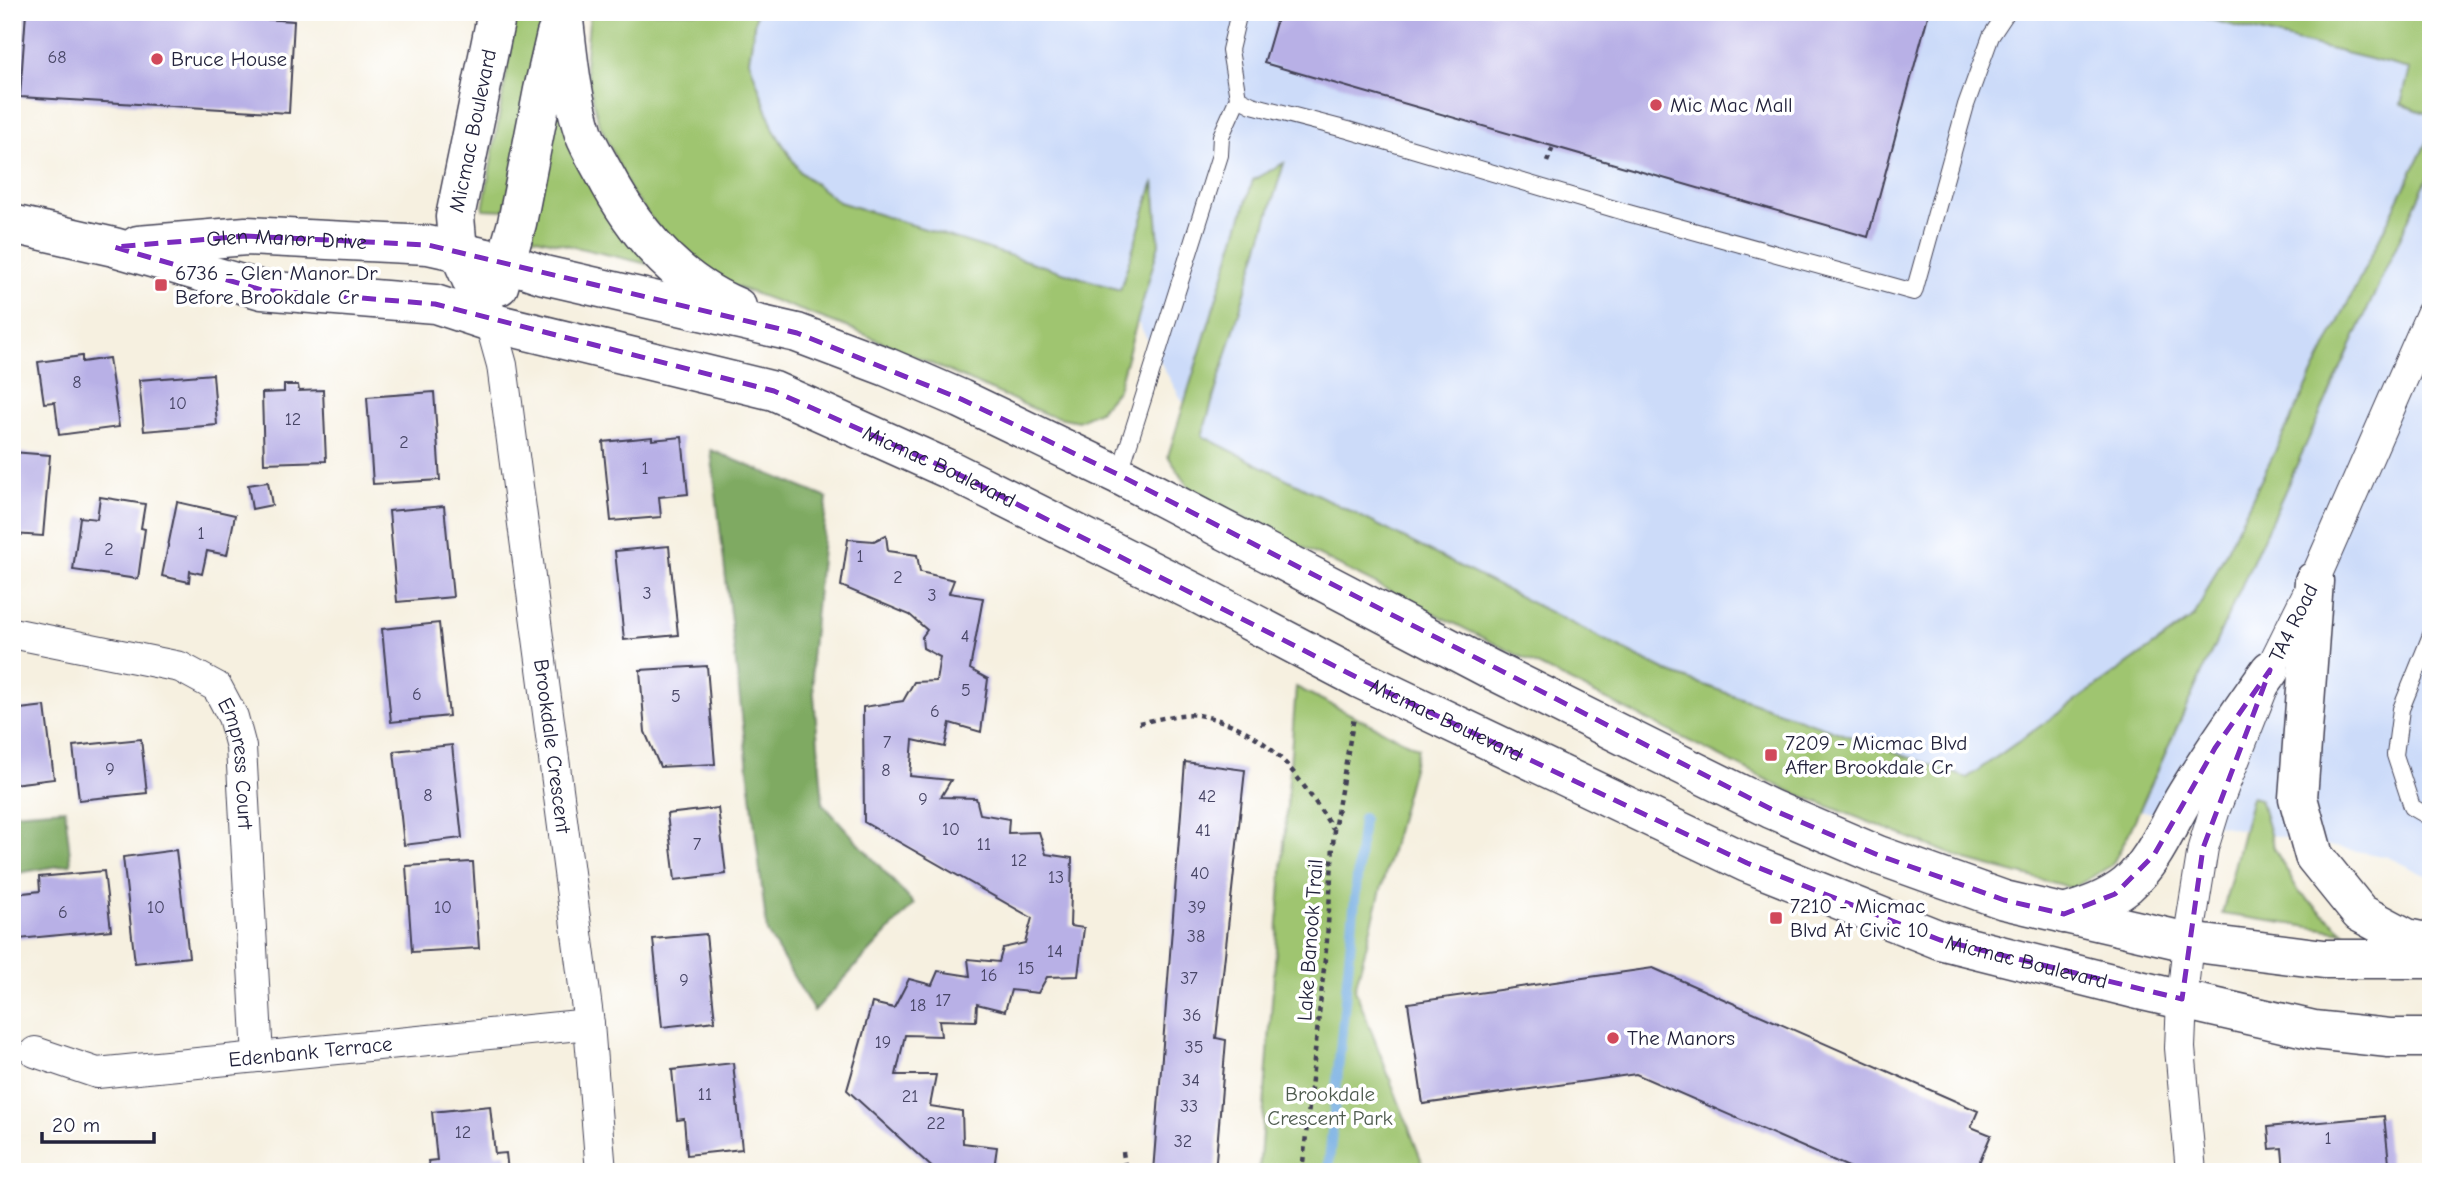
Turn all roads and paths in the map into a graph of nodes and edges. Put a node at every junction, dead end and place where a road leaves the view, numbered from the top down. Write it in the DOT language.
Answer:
graph roads {
  1 [pos="497,12"];
  2 [pos="562,12"];
  3 [pos="1239,12"];
  4 [pos="2007,12"];
  5 [pos="1238,98"];
  6 [pos="12,224"];
  7 [pos="114,247"];
  8 [pos="458,250"];
  9 [pos="505,262"];
  10 [pos="2431,314"];
  11 [pos="490,322"];
  12 [pos="797,333"];
  13 [pos="1119,475"];
  14 [pos="2314,582"];
  15 [pos="12,633"];
  16 [pos="2431,635"];
  17 [pos="2270,670"];
  18 [pos="1355,711"];
  19 [pos="1139,723"];
  20 [pos="2431,818"];
  21 [pos="1334,830"];
  22 [pos="2064,914"];
  23 [pos="2188,942"];
  24 [pos="2431,943"];
  25 [pos="2431,959"];
  26 [pos="2182,999"];
  27 [pos="589,1024"];
  28 [pos="2431,1038"];
  29 [pos="35,1052"];
  30 [pos="258,1057"];
  31 [pos="1123,1152"];
  32 [pos="601,1172"];
  33 [pos="1126,1172"];
  34 [pos="1303,1172"];
  35 [pos="2191,1172"];
  1 -- 8 [label="street, Micmac Boulevard"];
  2 -- 9 [label="street"];
  2 -- 12 [label="street"];
  3 -- 5 [label="lane"];
  4 -- 5 [label="lane"];
  5 -- 13 [label="lane"];
  6 -- 7 [label="street, Glen Manor Drive"];
  7 -- 8 [label="street, Glen Manor Drive"];
  7 -- 11 [label="street, Glen Manor Drive"];
  8 -- 9 [label="street"];
  8 -- 11 [label="street, Micmac Boulevard"];
  9 -- 11 [label="street"];
  9 -- 12 [label="street"];
  10 -- 14 [label="street, TA4 Road"];
  11 -- 26 [label="street, Micmac Boulevard"];
  11 -- 27 [label="street, Brookdale Crescent"];
  12 -- 13 [label="street"];
  13 -- 22 [label="street"];
  14 -- 17 [label="street, TA4 Road"];
  14 -- 24 [label="street"];
  15 -- 30 [label="street, Empress Court"];
  16 -- 20 [label="lane"];
  17 -- 22 [label="street"];
  17 -- 23 [label="street, TA4 Road"];
  18 -- 21 [label="path, Lake Banook Trail"];
  19 -- 21 [label="path"];
  21 -- 34 [label="path, Lake Banook Trail"];
  22 -- 23 [label="street"];
  23 -- 25 [label="street"];
  23 -- 26 [label="street"];
  26 -- 28 [label="street, Micmac Boulevard"];
  26 -- 35 [label="street"];
  27 -- 30 [label="street, Edenbank Terrace"];
  27 -- 32 [label="street, Brookdale Crescent"];
  29 -- 30 [label="street, Edenbank Terrace"];
  31 -- 33 [label="path"];
}
